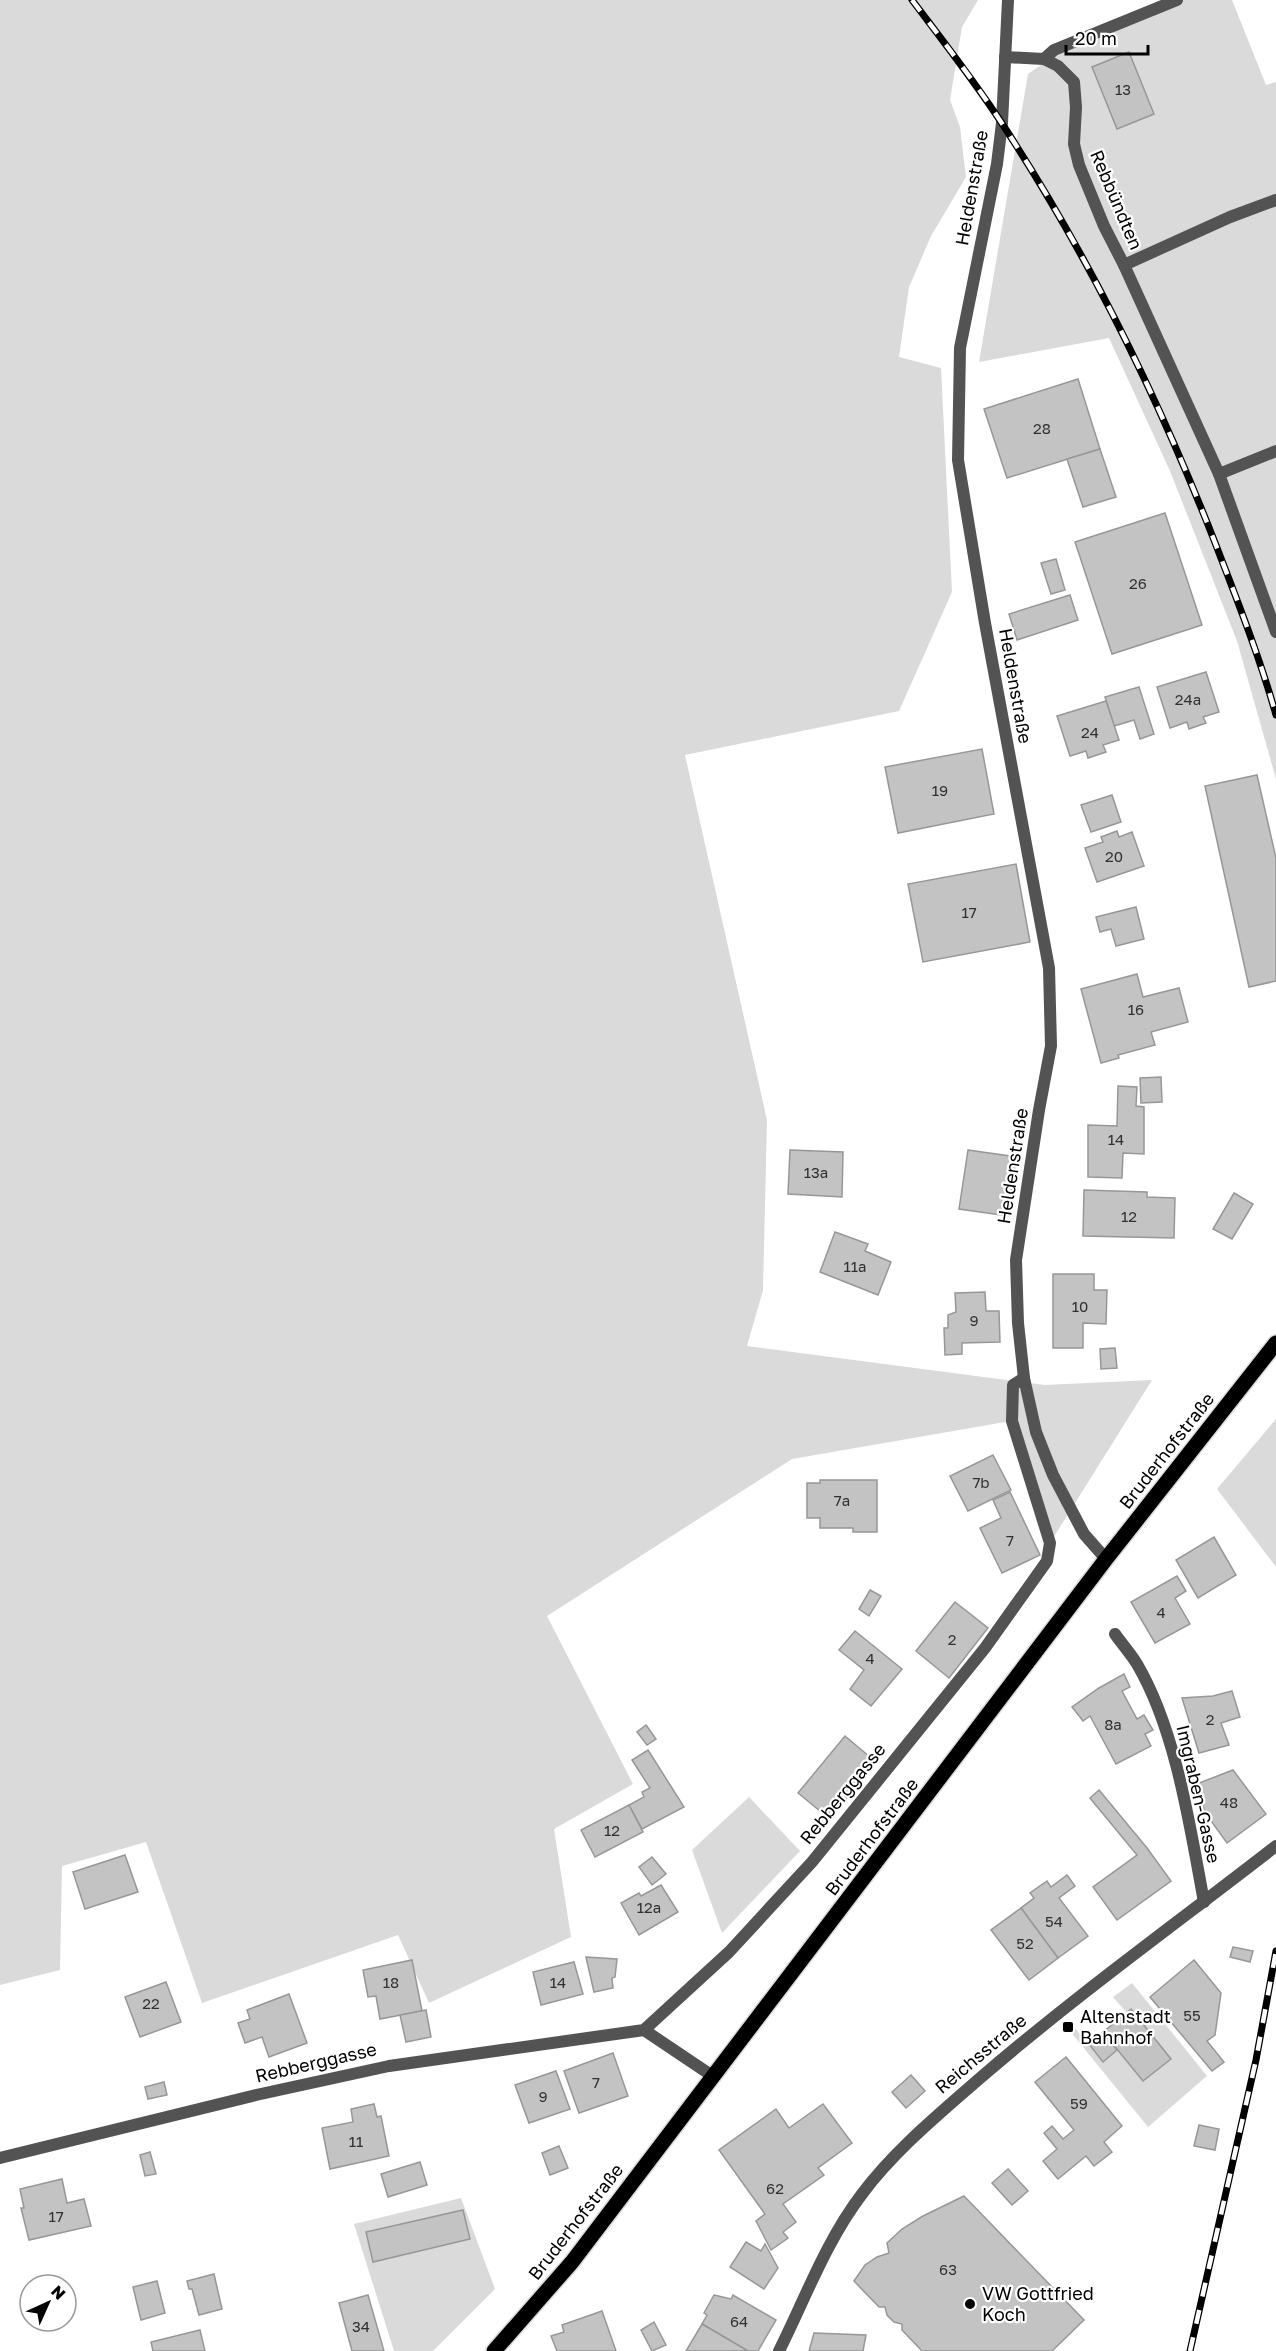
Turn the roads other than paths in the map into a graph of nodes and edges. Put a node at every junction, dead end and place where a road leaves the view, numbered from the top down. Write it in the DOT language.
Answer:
graph roads {
  1 [pos="1008,0"];
  2 [pos="1177,0"];
  3 [pos="1005,57"];
  4 [pos="1044,59"];
  5 [pos="1276,200"];
  6 [pos="1124,265"];
  7 [pos="1276,451"];
  8 [pos="1219,474"];
  9 [pos="1276,632"];
  10 [pos="1276,1343"];
  11 [pos="1024,1378"];
  12 [pos="1106,1559"];
  13 [pos="1115,1635"];
  14 [pos="1276,1846"];
  15 [pos="1204,1902"];
  16 [pos="644,2030"];
  17 [pos="714,2077"];
  18 [pos="0,2158"];
  19 [pos="494,2351"];
  20 [pos="779,2351"];
  1 -- 3 [label="street, Heldenstraße"];
  2 -- 4 [label="street"];
  3 -- 4 [label="street"];
  3 -- 11 [label="street, Heldenstraße"];
  4 -- 6 [label="street, Rebbündten"];
  5 -- 6 [label="street, Rebbündten"];
  6 -- 8 [label="street, Rebbündten"];
  7 -- 8 [label="street"];
  8 -- 9 [label="street, Rebbündten"];
  10 -- 12 [label="main road, Bruderhofstraße"];
  11 -- 12 [label="street, Heldenstraße"];
  11 -- 16 [label="street, Rebberggasse"];
  12 -- 17 [label="main road, Bruderhofstraße"];
  13 -- 15 [label="street, Imgraben-Gasse"];
  14 -- 15 [label="street, Reichsstraße"];
  15 -- 20 [label="street, Reichsstraße"];
  16 -- 17 [label="street"];
  16 -- 18 [label="street, Rebberggasse"];
  17 -- 19 [label="main road, Bruderhofstraße"];
}
